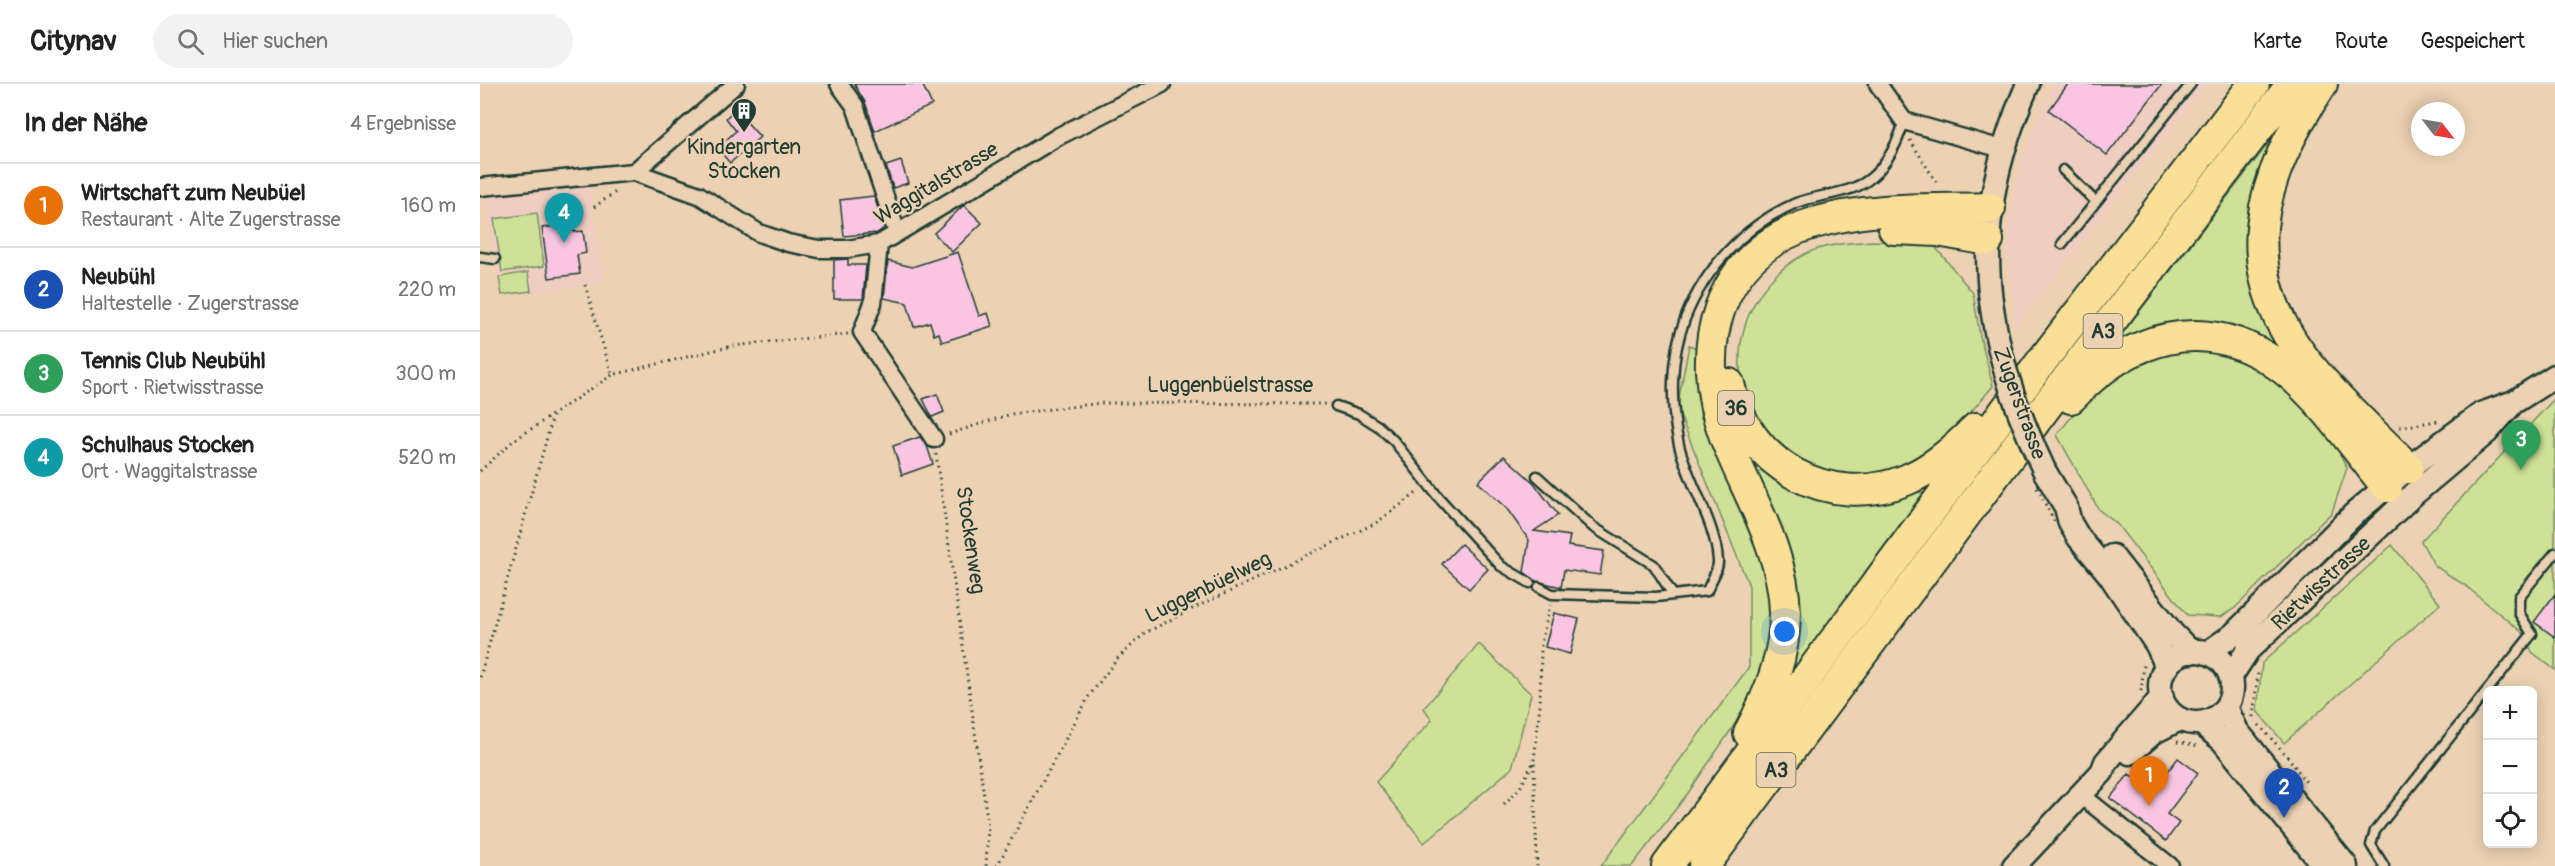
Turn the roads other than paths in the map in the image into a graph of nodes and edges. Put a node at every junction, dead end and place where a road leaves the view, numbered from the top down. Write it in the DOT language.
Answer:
graph roads {
  1 [pos="736,84"];
  2 [pos="839,84"];
  3 [pos="1162,84"];
  4 [pos="1878,84"];
  5 [pos="2028,84"];
  6 [pos="2191,84"];
  7 [pos="2254,84"];
  8 [pos="2292,84"];
  9 [pos="2322,84"];
  10 [pos="1904,122"];
  11 [pos="2002,149"];
  12 [pos="2063,170"];
  13 [pos="634,172"];
  14 [pos="480,187"];
  15 [pos="2096,202"];
  16 [pos="1990,208"];
  17 [pos="897,233"];
  18 [pos="1988,240"];
  19 [pos="879,244"];
  20 [pos="2062,244"];
  21 [pos="480,257"];
  22 [pos="495,259"];
  23 [pos="2040,365"];
  24 [pos="2555,376"];
  25 [pos="1336,406"];
  26 [pos="934,439"];
  27 [pos="1537,476"];
  28 [pos="2403,483"];
  29 [pos="2066,507"];
  30 [pos="2555,553"];
  31 [pos="1917,581"];
  32 [pos="1530,583"];
  33 [pos="1539,587"];
  34 [pos="1673,595"];
  35 [pos="2199,652"];
  36 [pos="2167,667"];
  37 [pos="2230,676"];
  38 [pos="2151,695"];
  39 [pos="2226,707"];
  40 [pos="2191,721"];
  41 [pos="2102,772"];
  42 [pos="2081,795"];
  43 [pos="1700,822"];
  44 [pos="1667,866"];
  45 [pos="1704,866"];
  46 [pos="2014,866"];
  47 [pos="2170,866"];
  48 [pos="2324,866"];
  49 [pos="2346,866"];
  50 [pos="2384,866"];
  1 -- 13 [label="street"];
  2 -- 17 [label="street"];
  3 -- 17 [label="street, Waggitalstrasse"];
  4 -- 10 [label="street"];
  5 -- 11 [label="main road, Zugerstrasse"];
  6 -- 15 [label="lane"];
  7 -- 23 [label="highway, A3"];
  8 -- 31 [label="highway, A3"];
  9 -- 28 [label="highway"];
  10 -- 11 [label="street"];
  10 -- 34 [label="lane"];
  11 -- 16 [label="main road, Zugerstrasse"];
  12 -- 15 [label="lane"];
  13 -- 14 [label="street, Waggitalstrasse"];
  13 -- 19 [label="street, Waggitalstrasse"];
  15 -- 20 [label="lane"];
  16 -- 18 [label="main road, Zugerstrasse"];
  16 -- 43 [label="highway"];
  17 -- 19 [label="street, Waggitalstrasse"];
  18 -- 23 [label="highway, 36"];
  18 -- 29 [label="main road, Zugerstrasse, bridge"];
  19 -- 26 [label="street"];
  21 -- 22 [label="lane"];
  23 -- 43 [label="highway, A3"];
  24 -- 28 [label="main road, Rietwisstrasse"];
  25 -- 32 [label="lane, Luggenbüelstrasse"];
  27 -- 34 [label="lane"];
  28 -- 31 [label="highway"];
  28 -- 35 [label="main road, Rietwisstrasse"];
  28 -- 37 [label="main road, Rietwisstrasse"];
  29 -- 35 [label="main road, Zugerstrasse"];
  29 -- 36 [label="main road, Zugerstrasse"];
  30 -- 50 [label="lane"];
  31 -- 45 [label="highway, A3"];
  33 -- 34 [label="lane"];
  35 -- 36 [label="main road"];
  35 -- 37 [label="main road"];
  36 -- 38 [label="main road"];
  37 -- 39 [label="main road"];
  38 -- 40 [label="main road"];
  38 -- 41 [label="main road"];
  39 -- 40 [label="main road"];
  39 -- 49 [label="main road"];
  40 -- 41 [label="main road"];
  40 -- 48 [label="main road"];
  41 -- 42 [label="main road"];
  42 -- 46 [label="main road"];
  42 -- 47 [label="street"];
  43 -- 44 [label="highway, A3"];
}
